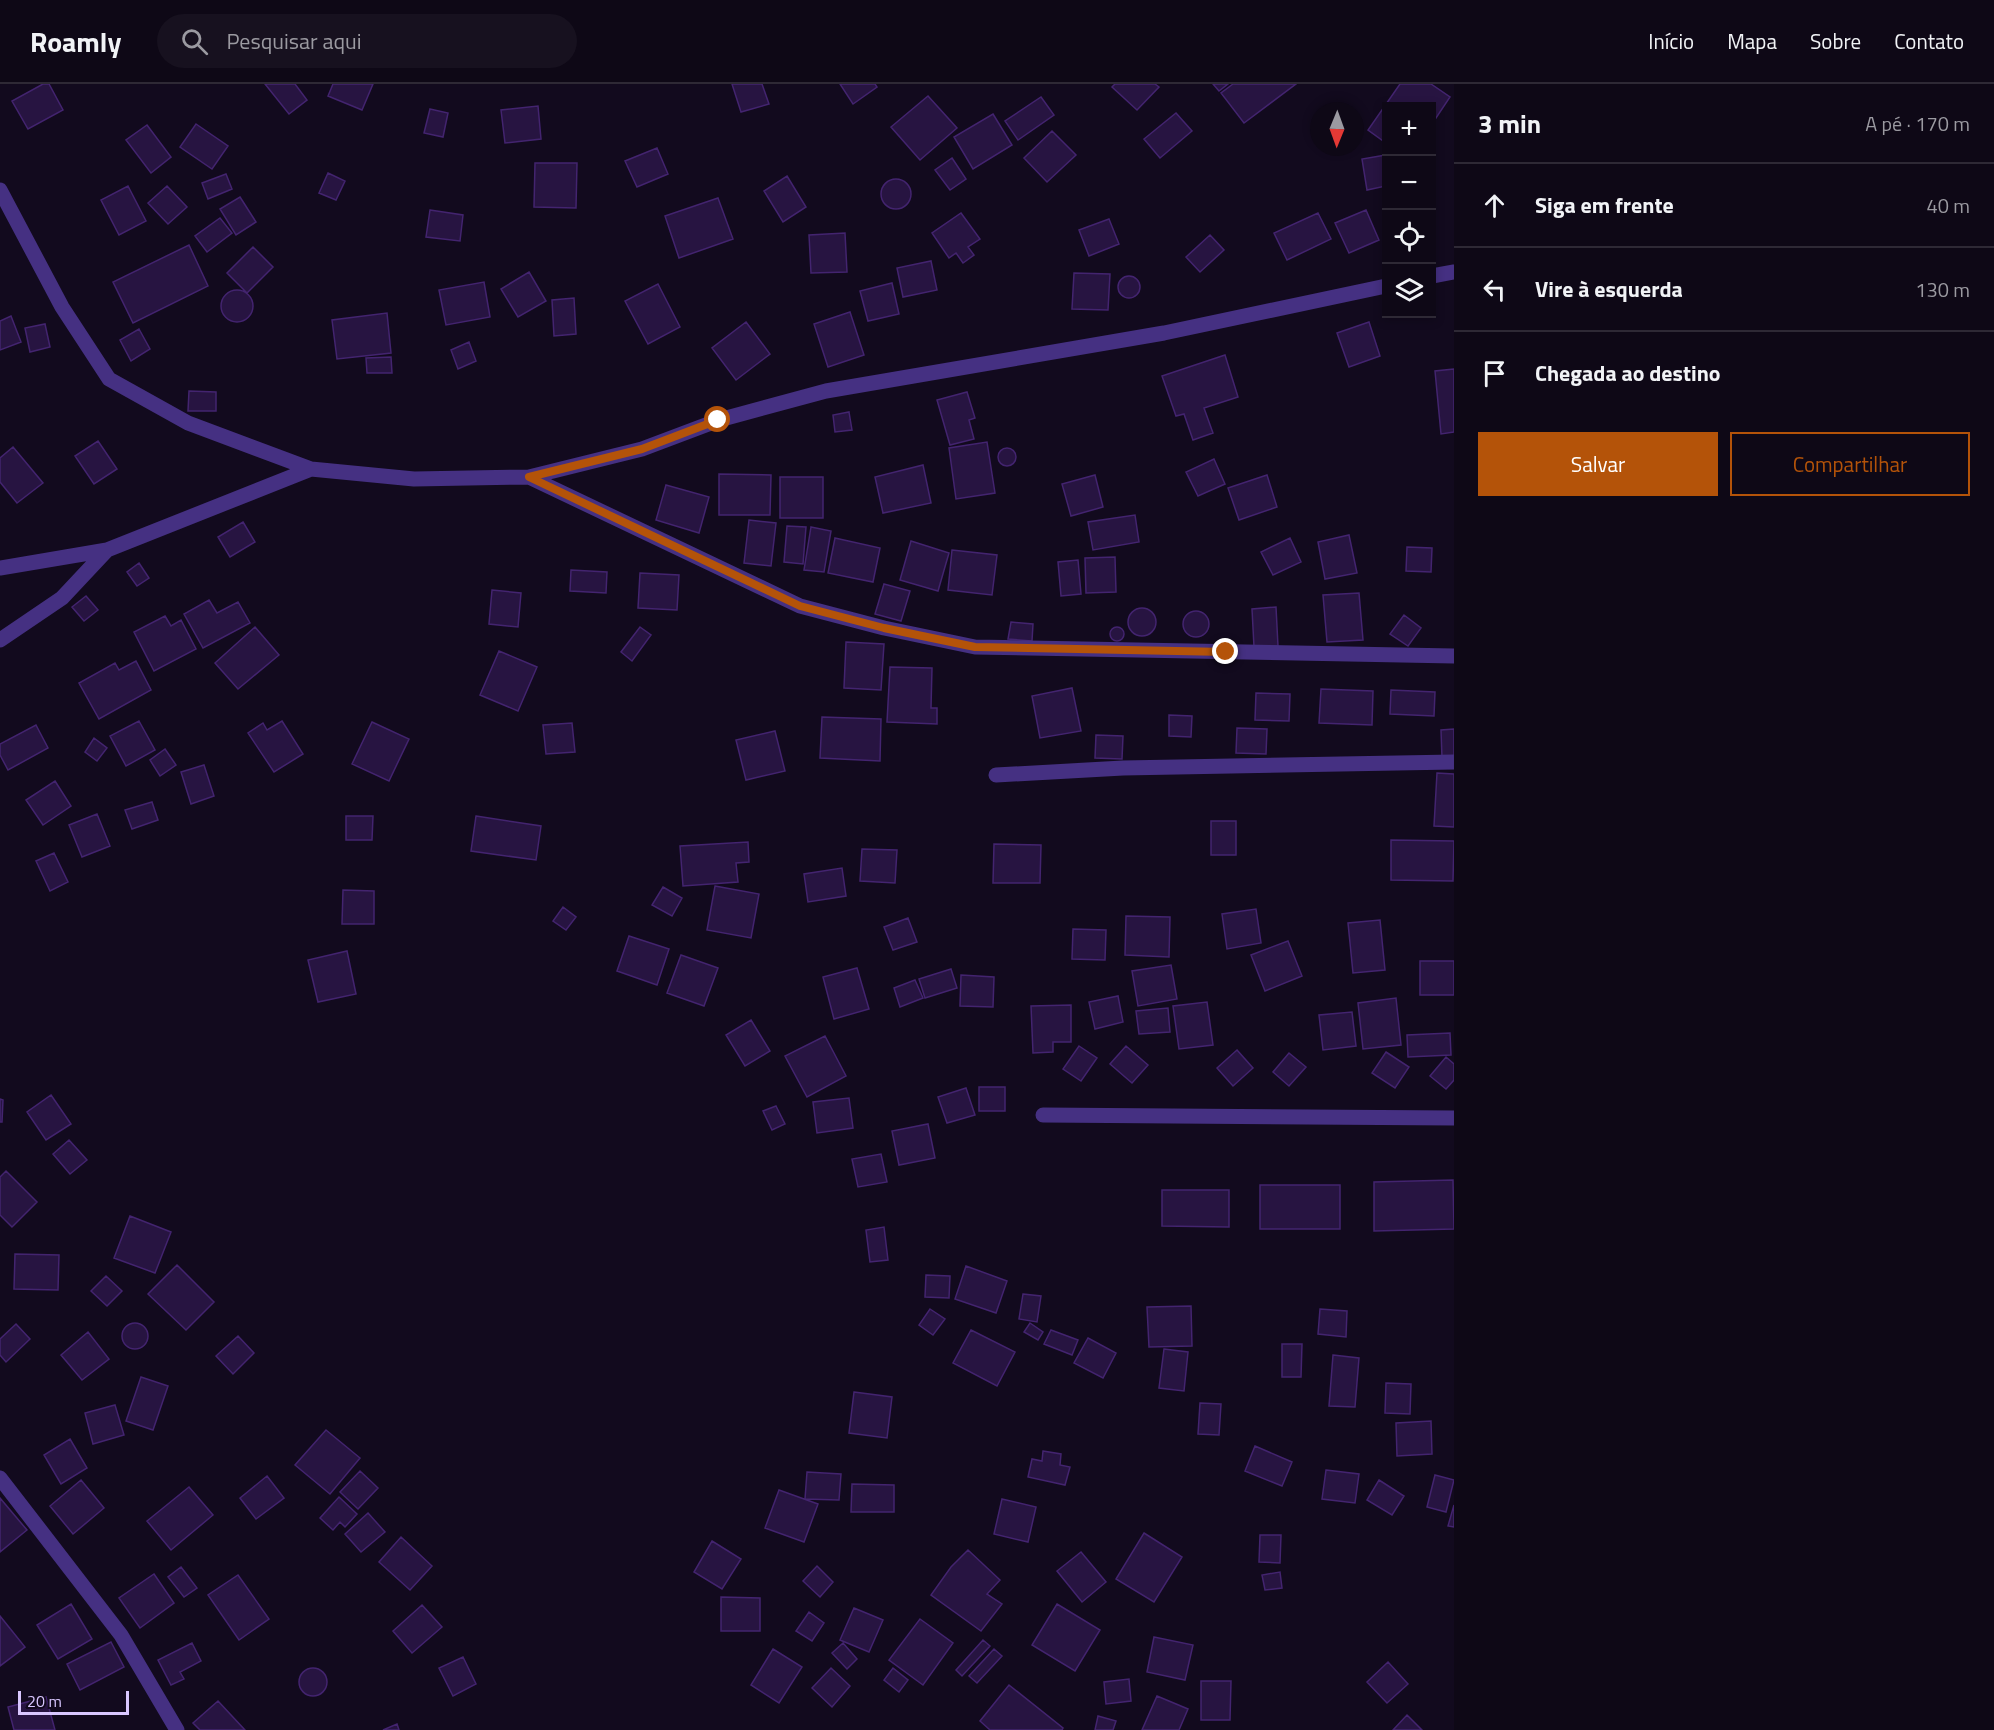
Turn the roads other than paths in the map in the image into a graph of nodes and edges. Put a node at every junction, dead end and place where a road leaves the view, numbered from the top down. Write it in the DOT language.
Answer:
graph roads {
  1 [pos="0,190"];
  2 [pos="1454,272"];
  3 [pos="1436,275"];
  4 [pos="1382,287"];
  5 [pos="311,468"];
  6 [pos="529,477"];
  7 [pos="107,550"];
  8 [pos="0,568"];
  9 [pos="0,640"];
  10 [pos="1454,656"];
  11 [pos="1454,762"];
  12 [pos="996,775"];
  13 [pos="1043,1115"];
  14 [pos="1454,1118"];
  15 [pos="0,1478"];
  16 [pos="177,1730"];
  1 -- 5 [label="street"];
  2 -- 3 [label="street"];
  4 -- 6 [label="street"];
  5 -- 6 [label="street"];
  5 -- 7 [label="street"];
  6 -- 10 [label="street"];
  7 -- 8 [label="street"];
  7 -- 9 [label="street"];
  11 -- 12 [label="street"];
  13 -- 14 [label="street"];
  15 -- 16 [label="street"];
}
